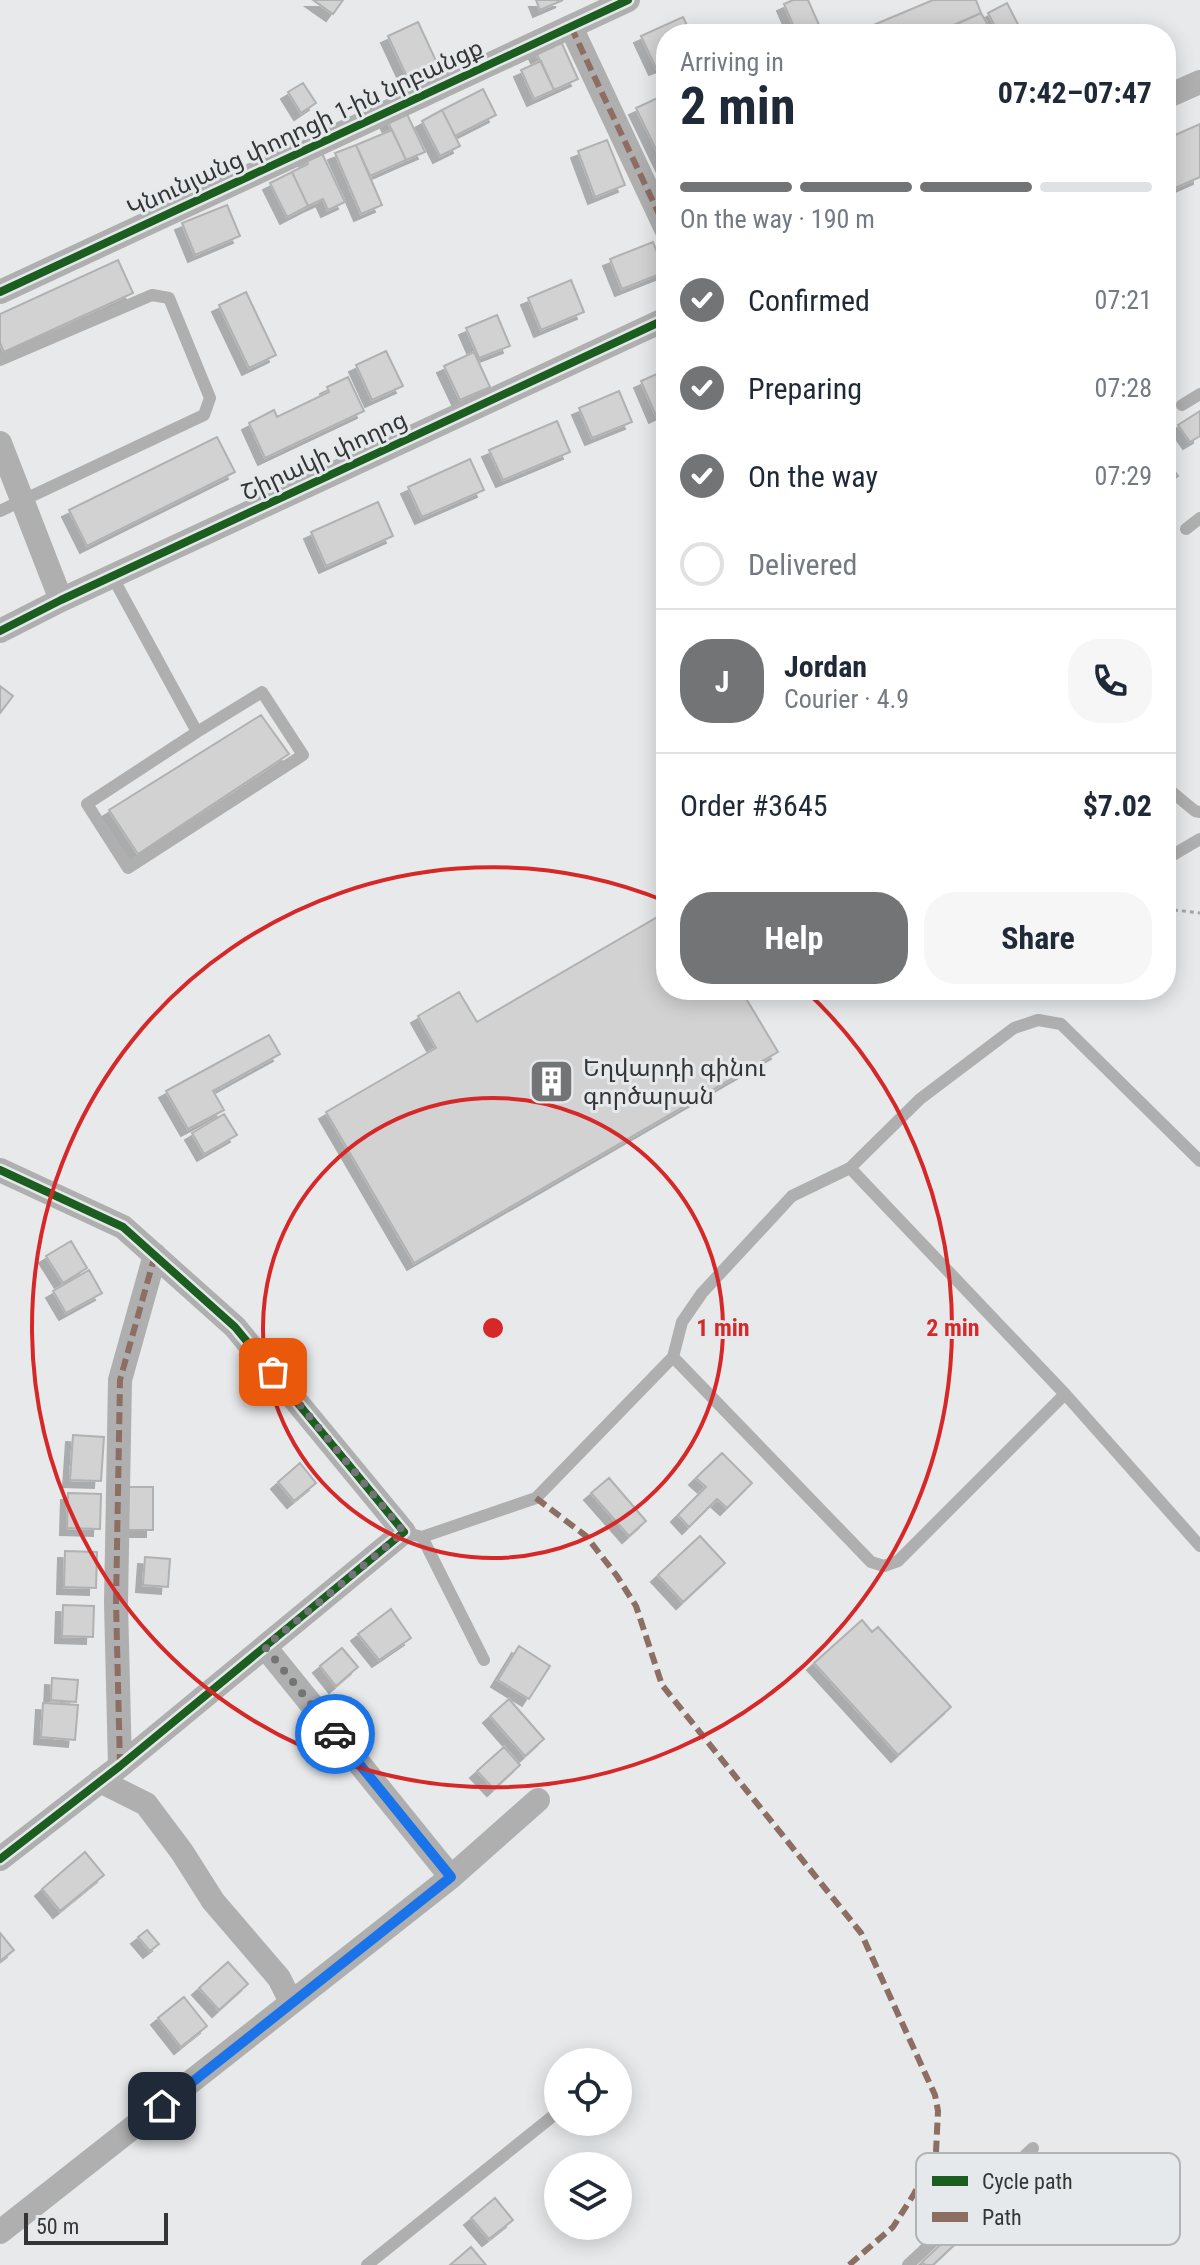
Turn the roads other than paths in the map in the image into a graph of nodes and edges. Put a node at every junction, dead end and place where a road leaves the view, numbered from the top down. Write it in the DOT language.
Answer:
graph roads {
  1 [pos="628,0"];
  2 [pos="571,27"];
  3 [pos="1200,82"];
  4 [pos="1176,93"];
  5 [pos="656,208"];
  6 [pos="0,292"];
  7 [pos="656,324"];
  8 [pos="0,360"];
  9 [pos="1200,394"];
  10 [pos="1182,405"];
  11 [pos="0,443"];
  12 [pos="11,505"];
  13 [pos="1200,518"];
  14 [pos="1186,529"];
  15 [pos="112,576"];
  16 [pos="61,600"];
  17 [pos="0,631"];
  18 [pos="197,732"];
  19 [pos="1176,795"];
  20 [pos="1200,812"];
  21 [pos="1200,839"];
  22 [pos="1176,853"];
  23 [pos="1200,1161"];
  24 [pos="850,1168"];
  25 [pos="0,1170"];
  26 [pos="155,1255"];
  27 [pos="673,1357"];
  28 [pos="1065,1394"];
  29 [pos="413,1534"];
  30 [pos="1200,1546"];
  31 [pos="265,1647"];
  32 [pos="484,1660"];
  33 [pos="120,1766"];
  34 [pos="100,1781"];
  35 [pos="538,1800"];
  36 [pos="0,1859"];
  37 [pos="451,1877"];
  38 [pos="291,2002"];
  39 [pos="544,2123"];
  40 [pos="1033,2148"];
  41 [pos="1028,2153"];
  42 [pos="0,2232"];
  43 [pos="929,2245"];
  44 [pos="367,2265"];
  45 [pos="908,2265"];
  1 -- 2 [label="street, Կնունյանց փողոցի 1-ին նրբանցք"];
  2 -- 5 [label="street"];
  2 -- 6 [label="street, Կնունյանց փողոցի 1-ին նրբանցք"];
  3 -- 4 [label="street"];
  7 -- 15 [label="street, Շիրակի փողոց"];
  8 -- 12 [label="lane"];
  9 -- 10 [label="lane"];
  11 -- 12 [label="street"];
  12 -- 16 [label="street"];
  13 -- 14 [label="lane"];
  15 -- 16 [label="street, Շիրակի փողոց"];
  15 -- 18 [label="lane"];
  16 -- 17 [label="street, Շիրակի փողոց"];
  18 -- 18 [label="lane"];
  19 -- 20 [label="lane"];
  21 -- 22 [label="lane"];
  23 -- 24 [label="lane"];
  24 -- 27 [label="lane"];
  24 -- 28 [label="lane"];
  25 -- 26 [label="street"];
  26 -- 29 [label="street"];
  26 -- 33 [label="street"];
  27 -- 28 [label="lane"];
  27 -- 29 [label="lane"];
  28 -- 30 [label="lane"];
  29 -- 31 [label="street"];
  29 -- 32 [label="lane"];
  31 -- 33 [label="street"];
  31 -- 37 [label="street"];
  33 -- 34 [label="street"];
  34 -- 36 [label="street"];
  34 -- 38 [label="street"];
  35 -- 37 [label="street"];
  37 -- 38 [label="street"];
  38 -- 42 [label="street"];
  39 -- 44 [label="lane"];
  40 -- 41 [label="lane"];
  43 -- 45 [label="lane"];
}
